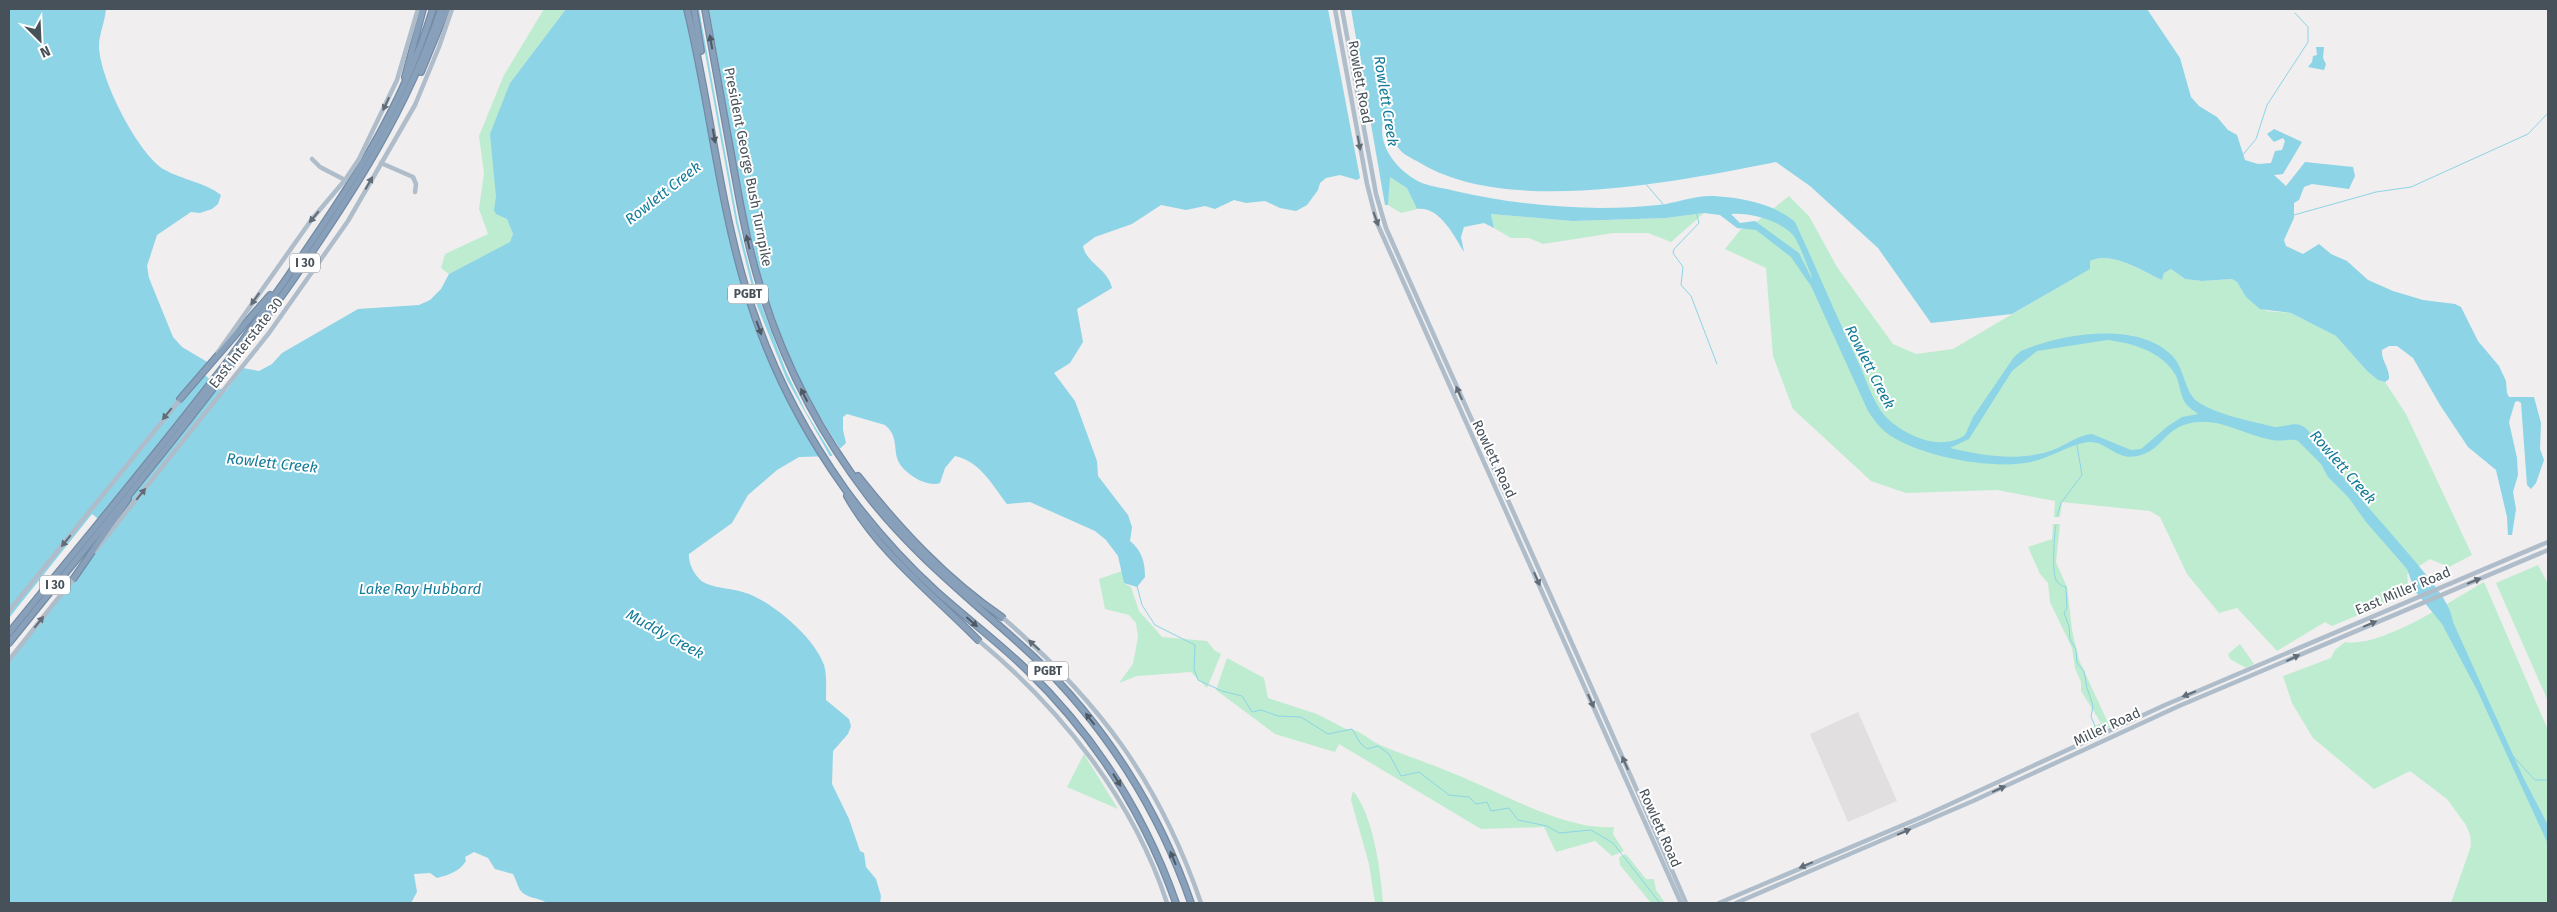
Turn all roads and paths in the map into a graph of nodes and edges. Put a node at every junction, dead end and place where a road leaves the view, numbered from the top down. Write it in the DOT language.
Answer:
graph roads {
  1 [pos="418,9"];
  2 [pos="423,9"];
  3 [pos="433,9"];
  4 [pos="441,9"];
  5 [pos="447,9"];
  6 [pos="452,9"];
  7 [pos="687,9"];
  8 [pos="694,9"];
  9 [pos="705,9"];
  10 [pos="1335,9"];
  11 [pos="1342,9"];
  12 [pos="705,88"];
  13 [pos="404,101"];
  14 [pos="384,128"];
  15 [pos="312,159"];
  16 [pos="381,163"];
  17 [pos="345,180"];
  18 [pos="415,192"];
  19 [pos="295,265"];
  20 [pos="232,337"];
  21 [pos="216,380"];
  22 [pos="180,399"];
  23 [pos="856,477"];
  24 [pos="141,479"];
  25 [pos="841,485"];
  26 [pos="100,525"];
  27 [pos="1519,540"];
  28 [pos="2548,542"];
  29 [pos="2532,549"];
  30 [pos="2548,550"];
  31 [pos="2535,555"];
  32 [pos="1534,557"];
  33 [pos="2506,560"];
  34 [pos="2489,574"];
  35 [pos="74,578"];
  36 [pos="9,611"];
  37 [pos="1002,617"];
  38 [pos="9,633"];
  39 [pos="978,640"];
  40 [pos="9,643"];
  41 [pos="9,660"];
  42 [pos="2267,663"];
  43 [pos="2084,743"];
  44 [pos="2087,748"];
  45 [pos="2062,753"];
  46 [pos="2065,759"];
  47 [pos="1659,839"];
  48 [pos="1653,841"];
  49 [pos="1167,903"];
  50 [pos="1176,903"];
  51 [pos="1191,903"];
  52 [pos="1201,903"];
  53 [pos="1681,903"];
  54 [pos="1686,903"];
  55 [pos="1719,903"];
  56 [pos="1736,903"];
  1 -- 17 [label="main road, East Interstate 30, one-way"];
  2 -- 14 [label="highway"];
  3 -- 14 [label="highway, I 30"];
  4 -- 13 [label="highway, I 30"];
  5 -- 13 [label="highway"];
  6 -- 16 [label="main road, East Interstate 30"];
  7 -- 12 [label="highway"];
  8 -- 12 [label="highway"];
  23 -- 9 [label="highway, President George Bush Turnpike / PGBT, one-way"];
  10 -- 27 [label="main road, Rowlett Road, one-way"];
  32 -- 11 [label="main road, Rowlett Road, one-way"];
  12 -- 25 [label="highway, President George Bush Turnpike / PGBT, one-way"];
  13 -- 21 [label="highway, I 30"];
  14 -- 19 [label="highway, I 30"];
  15 -- 17 [label="main road"];
  16 -- 18 [label="main road"];
  35 -- 16 [label="main road, East Interstate 30, one-way"];
  17 -- 20 [label="main road, East Interstate 30, one-way"];
  19 -- 20 [label="highway"];
  19 -- 21 [label="highway, I 30"];
  20 -- 22 [label="highway"];
  21 -- 24 [label="highway, I 30"];
  21 -- 26 [label="highway, I 30"];
  22 -- 36 [label="main road, one-way"];
  23 -- 37 [label="highway"];
  51 -- 23 [label="highway, President George Bush Turnpike / PGBT, one-way"];
  24 -- 26 [label="highway, I 30"];
  24 -- 35 [label="highway"];
  25 -- 39 [label="highway"];
  25 -- 50 [label="highway, President George Bush Turnpike / PGBT, one-way"];
  26 -- 38 [label="highway, I 30"];
  26 -- 40 [label="highway, I 30"];
  27 -- 32 [label="main road"];
  27 -- 48 [label="main road, Rowlett Road, one-way"];
  28 -- 29 [label="main road, East Miller Road"];
  29 -- 31 [label="main road"];
  29 -- 33 [label="main road, East Miller Road"];
  30 -- 31 [label="main road"];
  31 -- 34 [label="main road"];
  47 -- 32 [label="main road, Rowlett Road, one-way"];
  33 -- 34 [label="main road"];
  33 -- 42 [label="main road, East Miller Road"];
  44 -- 34 [label="main road, Miller Road, one-way"];
  41 -- 35 [label="main road, East Interstate 30, one-way"];
  52 -- 37 [label="main road, one-way"];
  39 -- 49 [label="main road"];
  42 -- 43 [label="main road, Miller Road, one-way"];
  43 -- 44 [label="main road"];
  43 -- 45 [label="main road, Miller Road"];
  44 -- 46 [label="main road, Miller Road"];
  45 -- 46 [label="main road"];
  45 -- 55 [label="main road, Miller Road, one-way"];
  56 -- 46 [label="main road, Miller Road, one-way"];
  47 -- 48 [label="main road"];
  47 -- 54 [label="main road, Rowlett Road"];
  48 -- 53 [label="main road, Rowlett Road"];
}
